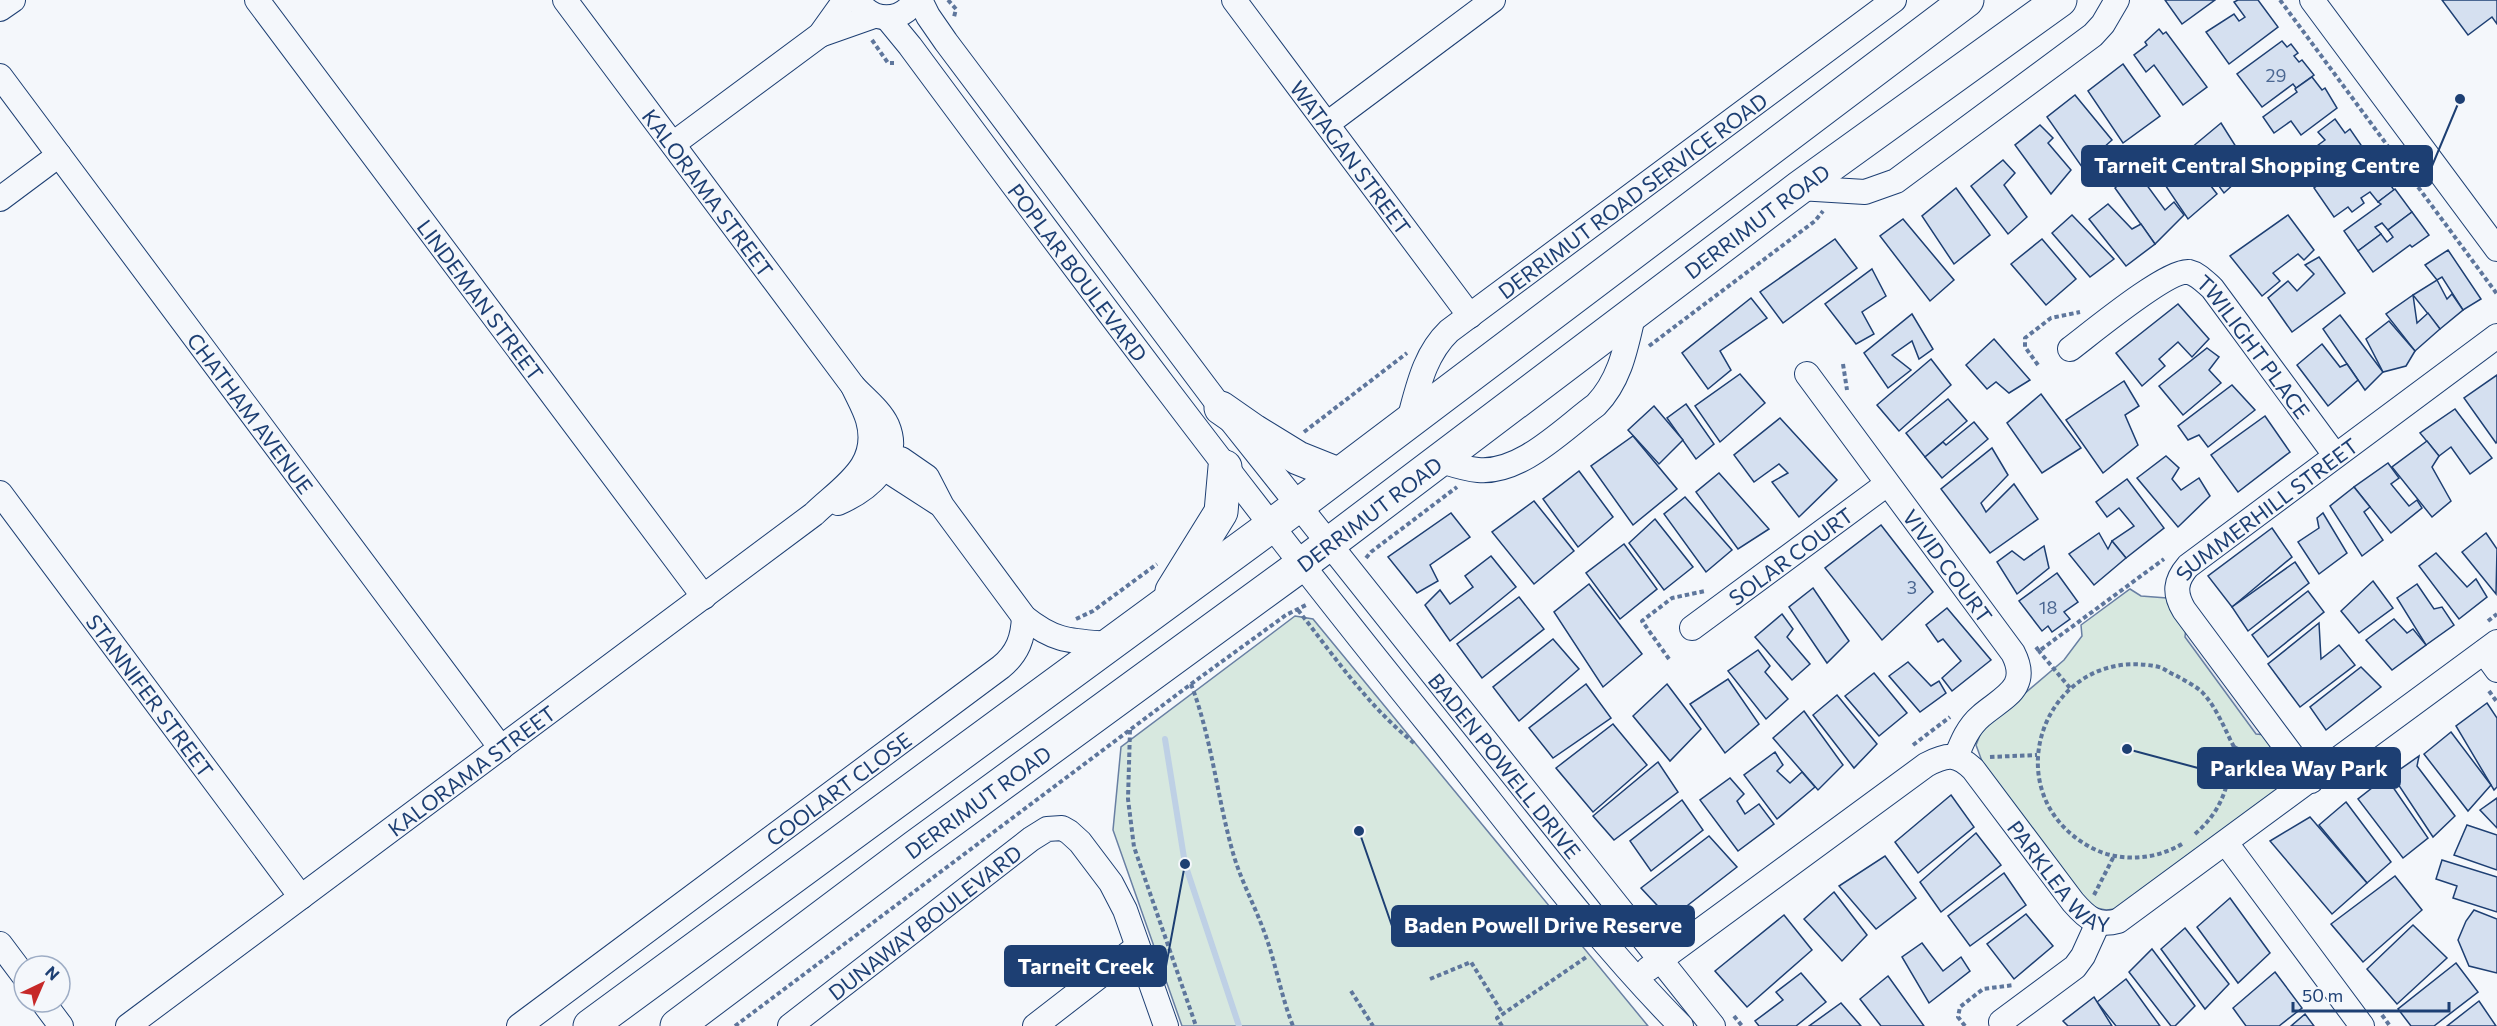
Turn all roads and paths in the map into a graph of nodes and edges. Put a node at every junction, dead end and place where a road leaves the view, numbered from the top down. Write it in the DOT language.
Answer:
graph roads {
  1 [pos="13,0"];
  2 [pos="258,0"];
  3 [pos="565,0"];
  4 [pos="845,0"];
  5 [pos="915,0"];
  6 [pos="920,0"];
  7 [pos="948,0"];
  8 [pos="1234,0"];
  9 [pos="1493,0"];
  10 [pos="1894,0"];
  11 [pos="1967,0"];
  12 [pos="2060,0"];
  13 [pos="2117,0"];
  14 [pos="2280,0"];
  15 [pos="2312,0"];
  16 [pos="0,9"];
  17 [pos="956,9"];
  18 [pos="873,11"];
  19 [pos="820,35"];
  20 [pos="0,76"];
  21 [pos="1327,124"];
  22 [pos="673,144"];
  23 [pos="58,154"];
  24 [pos="1798,188"];
  25 [pos="0,199"];
  26 [pos="1829,204"];
  27 [pos="2497,249"];
  28 [pos="2497,294"];
  29 [pos="2087,310"];
  30 [pos="1634,312"];
  31 [pos="1470,316"];
  32 [pos="2497,336"];
  33 [pos="2070,349"];
  34 [pos="1416,351"];
  35 [pos="1643,351"];
  36 [pos="2038,365"];
  37 [pos="1807,374"];
  38 [pos="1221,408"];
  39 [pos="1409,420"];
  40 [pos="1297,438"];
  41 [pos="2335,455"];
  42 [pos="881,459"];
  43 [pos="1438,460"];
  44 [pos="1225,468"];
  45 [pos="1338,474"];
  46 [pos="1887,484"];
  47 [pos="1458,487"];
  48 [pos="0,493"];
  49 [pos="1298,505"];
  50 [pos="1271,526"];
  51 [pos="1328,543"];
  52 [pos="1159,563"];
  53 [pos="1301,565"];
  54 [pos="1350,572"];
  55 [pos="1323,593"];
  56 [pos="704,597"];
  57 [pos="1163,605"];
  58 [pos="1024,617"];
  59 [pos="1692,628"];
  60 [pos="1053,636"];
  61 [pos="1109,645"];
  62 [pos="2493,654"];
  63 [pos="2019,664"];
  64 [pos="1191,684"];
  65 [pos="2070,688"];
  66 [pos="1130,730"];
  67 [pos="2234,747"];
  68 [pos="501,748"];
  69 [pos="2037,755"];
  70 [pos="1956,757"];
  71 [pos="2304,772"];
  72 [pos="2192,837"];
  73 [pos="2186,841"];
  74 [pos="2226,843"];
  75 [pos="2114,856"];
  76 [pos="301,897"];
  77 [pos="2089,916"];
  78 [pos="0,944"];
  79 [pos="1137,946"];
  80 [pos="1591,953"];
  81 [pos="12,960"];
  82 [pos="1659,960"];
  83 [pos="1637,978"];
  84 [pos="1431,979"];
  85 [pos="2018,985"];
  86 [pos="1352,991"];
  87 [pos="1503,1014"];
  88 [pos="2001,1022"];
  89 [pos="128,1026"];
  90 [pos="519,1026"];
  91 [pos="590,1026"];
  92 [pos="677,1026"];
  93 [pos="735,1026"];
  94 [pos="790,1026"];
  95 [pos="1035,1026"];
  96 [pos="1166,1026"];
  97 [pos="1196,1026"];
  98 [pos="1293,1026"];
  99 [pos="1373,1026"];
  100 [pos="1502,1026"];
  101 [pos="1681,1026"];
  102 [pos="1713,1026"];
  103 [pos="1965,1026"];
  104 [pos="2362,1026"];
  1 -- 16 [label="street"];
  2 -- 56 [label="street, LINDEMAN STREET"];
  3 -- 22 [label="street, KALORAMA STREET"];
  4 -- 19 [label="street"];
  5 -- 18 [label="street"];
  6 -- 38 [label="street, POPLAR BOULEVARD"];
  7 -- 17 [label="path"];
  8 -- 21 [label="street, WATAGAN STREET"];
  9 -- 21 [label="street"];
  10 -- 31 [label="street, DERRIMUT ROAD SERVICE ROAD"];
  11 -- 39 [label="highway"];
  12 -- 24 [label="highway, DERRIMUT ROAD"];
  13 -- 24 [label="street"];
  14 -- 28 [label="path"];
  15 -- 27 [label="street"];
  18 -- 19 [label="street"];
  18 -- 44 [label="street, POPLAR BOULEVARD"];
  19 -- 22 [label="street"];
  20 -- 23 [label="street, CHATHAM AVENUE"];
  21 -- 31 [label="street, WATAGAN STREET"];
  22 -- 42 [label="street, KALORAMA STREET"];
  23 -- 25 [label="street"];
  23 -- 68 [label="street, CHATHAM AVENUE"];
  24 -- 30 [label="highway, DERRIMUT ROAD"];
  26 -- 35 [label="path"];
  29 -- 36 [label="path"];
  30 -- 43 [label="highway, DERRIMUT ROAD"];
  30 -- 43 [label="street"];
  31 -- 39 [label="street, DERRIMUT ROAD SERVICE ROAD"];
  32 -- 41 [label="street, SUMMERHILL STREET"];
  33 -- 41 [label="street, TWILIGHT PLACE"];
  34 -- 40 [label="path"];
  37 -- 46 [label="street, VIVID COURT"];
  38 -- 45 [label="highway"];
  38 -- 49 [label="street, POPLAR BOULEVARD"];
  39 -- 45 [label="highway"];
  41 -- 71 [label="street, SUMMERHILL STREET"];
  42 -- 56 [label="street, KALORAMA STREET"];
  42 -- 58 [label="street"];
  43 -- 51 [label="highway, DERRIMUT ROAD"];
  44 -- 50 [label="street, POPLAR BOULEVARD"];
  44 -- 57 [label="highway"];
  45 -- 49 [label="highway"];
  46 -- 59 [label="street, SOLAR COURT"];
  46 -- 63 [label="street, VIVID COURT"];
  47 -- 54 [label="path"];
  48 -- 76 [label="street, STANNIFER STREET"];
  49 -- 50 [label="highway"];
  49 -- 51 [label="street, BADEN POWELL DRIVE"];
  50 -- 53 [label="street, BADEN POWELL DRIVE"];
  50 -- 57 [label="highway"];
  51 -- 53 [label="highway, DERRIMUT ROAD"];
  51 -- 54 [label="street, BADEN POWELL DRIVE"];
  52 -- 60 [label="path"];
  53 -- 55 [label="street, BADEN POWELL DRIVE"];
  53 -- 92 [label="highway, DERRIMUT ROAD"];
  54 -- 82 [label="street, BADEN POWELL DRIVE"];
  55 -- 64 [label="path"];
  55 -- 83 [label="street, BADEN POWELL DRIVE"];
  56 -- 68 [label="street, KALORAMA STREET"];
  57 -- 61 [label="highway"];
  58 -- 60 [label="street"];
  58 -- 90 [label="street, COOLART CLOSE"];
  60 -- 61 [label="street"];
  61 -- 91 [label="highway"];
  62 -- 71 [label="street, PARKLEA WAY"];
  63 -- 65 [label="path"];
  63 -- 70 [label="street"];
  64 -- 66 [label="path"];
  64 -- 98 [label="path"];
  65 -- 67 [label="path"];
  65 -- 69 [label="path"];
  66 -- 93 [label="path"];
  66 -- 97 [label="path"];
  67 -- 71 [label="path"];
  67 -- 72 [label="path"];
  68 -- 76 [label="street, KALORAMA STREET"];
  69 -- 70 [label="path"];
  69 -- 75 [label="path"];
  70 -- 77 [label="street, PARKLEA WAY"];
  70 -- 82 [label="street"];
  71 -- 74 [label="street, PARKLEA WAY"];
  73 -- 75 [label="path"];
  74 -- 77 [label="street, PARKLEA WAY"];
  74 -- 104 [label="street"];
  75 -- 77 [label="path"];
  76 -- 89 [label="street, KALORAMA STREET"];
  77 -- 88 [label="street"];
  78 -- 81 [label="street"];
  79 -- 94 [label="street, DUNAWAY BOULEVARD"];
  79 -- 95 [label="street"];
  79 -- 96 [label="street"];
  80 -- 87 [label="path"];
  82 -- 83 [label="street"];
  82 -- 102 [label="street, BADEN POWELL DRIVE"];
  83 -- 101 [label="street, BADEN POWELL DRIVE"];
  84 -- 87 [label="path"];
  85 -- 103 [label="path"];
  86 -- 99 [label="path"];
  87 -- 100 [label="path"];
}
